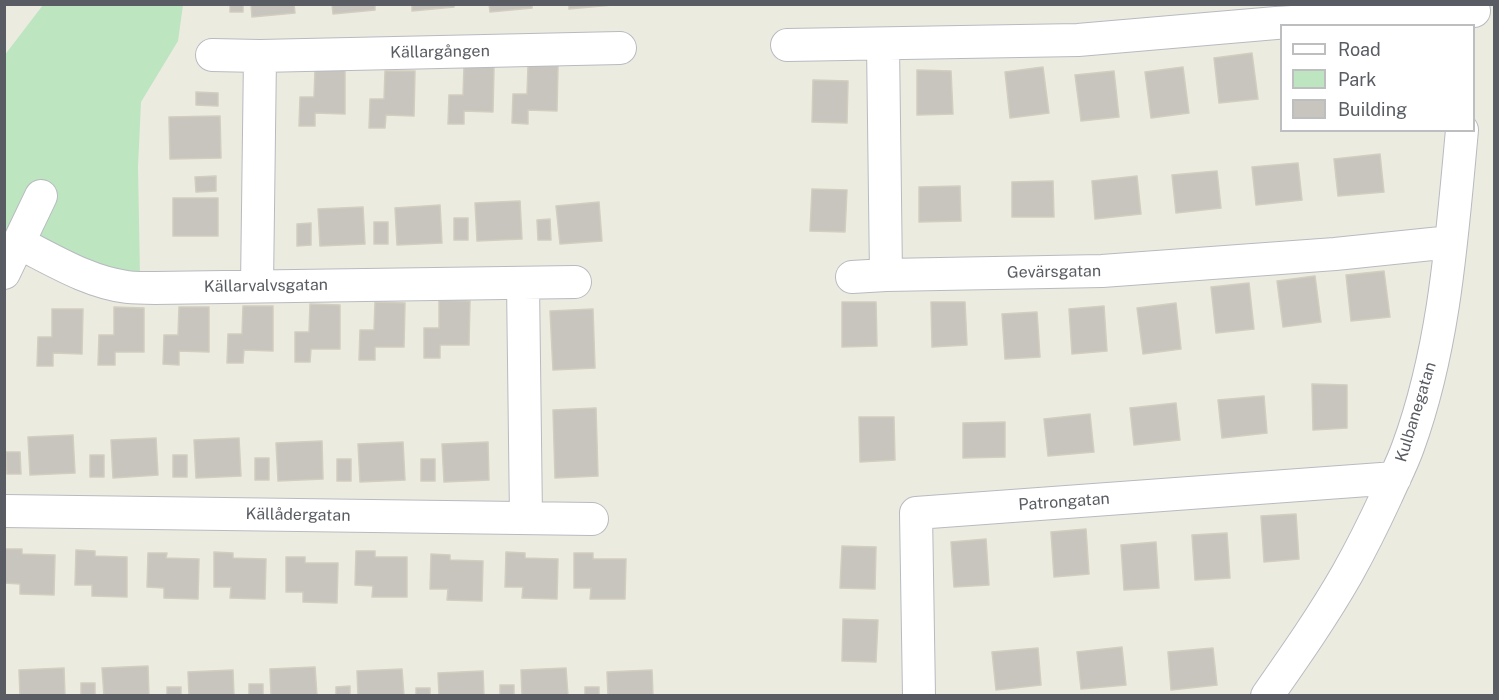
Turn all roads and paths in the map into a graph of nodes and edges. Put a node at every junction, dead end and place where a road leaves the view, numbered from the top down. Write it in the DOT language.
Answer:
graph roads {
  1 [pos="1474,14"];
  2 [pos="883,44"];
  3 [pos="787,45"];
  4 [pos="620,48"];
  5 [pos="212,55"];
  6 [pos="260,56"];
  7 [pos="1462,132"];
  8 [pos="41,196"];
  9 [pos="1451,242"];
  10 [pos="19,243"];
  11 [pos="4,273"];
  12 [pos="886,275"];
  13 [pos="852,277"];
  14 [pos="575,282"];
  15 [pos="523,283"];
  16 [pos="257,286"];
  17 [pos="1395,478"];
  18 [pos="4,511"];
  19 [pos="526,518"];
  20 [pos="592,519"];
  21 [pos="919,696"];
  22 [pos="1268,696"];
  1 -- 2 [label="street"];
  2 -- 3 [label="street"];
  2 -- 12 [label="street"];
  4 -- 6 [label="street, Källargången"];
  5 -- 6 [label="street, Källargången"];
  6 -- 16 [label="street"];
  7 -- 9 [label="street, Kulbanegatan"];
  8 -- 10 [label="street"];
  9 -- 12 [label="street, Gevärsgatan"];
  9 -- 17 [label="street, Kulbanegatan"];
  10 -- 11 [label="street"];
  10 -- 16 [label="street, Källarvalvsgatan"];
  12 -- 13 [label="street, Gevärsgatan"];
  14 -- 15 [label="street, Källarvalvsgatan"];
  15 -- 16 [label="street, Källarvalvsgatan"];
  15 -- 19 [label="street"];
  17 -- 21 [label="street, Patrongatan"];
  17 -- 22 [label="street, Kulbanegatan"];
  18 -- 19 [label="street, Källådergatan"];
  19 -- 20 [label="street, Källådergatan"];
}
